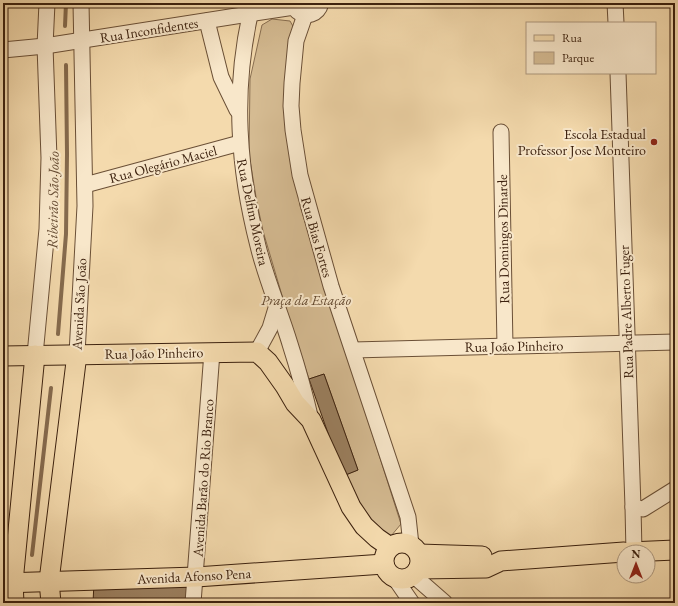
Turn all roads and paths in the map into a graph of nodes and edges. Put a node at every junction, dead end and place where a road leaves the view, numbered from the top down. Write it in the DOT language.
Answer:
graph roads {
  1 [pos="47,3"];
  2 [pos="82,3"];
  3 [pos="321,3"];
  4 [pos="615,3"];
  5 [pos="298,8"];
  6 [pos="250,15"];
  7 [pos="207,21"];
  8 [pos="616,22"];
  9 [pos="82,40"];
  10 [pos="45,46"];
  11 [pos="3,50"];
  12 [pos="618,74"];
  13 [pos="239,114"];
  14 [pos="501,132"];
  15 [pos="240,143"];
  16 [pos="86,185"];
  17 [pos="277,305"];
  18 [pos="675,342"];
  19 [pos="628,344"];
  20 [pos="505,346"];
  21 [pos="353,350"];
  22 [pos="212,352"];
  23 [pos="257,352"];
  24 [pos="76,354"];
  25 [pos="35,355"];
  26 [pos="3,356"];
  27 [pos="311,420"];
  28 [pos="675,489"];
  29 [pos="633,507"];
  30 [pos="634,544"];
  31 [pos="675,550"];
  32 [pos="656,551"];
  33 [pos="616,553"];
  34 [pos="415,561"];
  35 [pos="390,562"];
  36 [pos="196,577"];
  37 [pos="49,581"];
  38 [pos="8,583"];
  39 [pos="14,603"];
  40 [pos="50,603"];
  41 [pos="194,603"];
  42 [pos="412,603"];
  43 [pos="445,603"];
  1 -- 10 [label="street"];
  2 -- 9 [label="street, Avenida São João"];
  3 -- 5 [label="street"];
  4 -- 8 [label="street"];
  5 -- 6 [label="street, Rua Inconfidentes"];
  5 -- 21 [label="street, Rua Bias Fortes"];
  6 -- 7 [label="street, Rua Inconfidentes"];
  6 -- 13 [label="street, Rua Delfim Moreira"];
  7 -- 9 [label="street, Rua Inconfidentes"];
  7 -- 13 [label="street"];
  9 -- 10 [label="street, Rua Inconfidentes"];
  9 -- 16 [label="street, Avenida São João"];
  10 -- 11 [label="street, Rua Inconfidentes"];
  10 -- 25 [label="street"];
  12 -- 19 [label="street, Rua Padre Alberto Fuger"];
  13 -- 15 [label="street, Rua Delfim Moreira"];
  14 -- 20 [label="street, Rua Domingos Dinarde"];
  15 -- 16 [label="street, Rua Olegário Maciel"];
  15 -- 17 [label="street, Rua Delfim Moreira"];
  16 -- 24 [label="street, Avenida São João"];
  17 -- 23 [label="street"];
  17 -- 27 [label="street, Rua Delfim Moreira"];
  18 -- 19 [label="street, Rua João Pinheiro"];
  19 -- 20 [label="street, Rua João Pinheiro"];
  19 -- 29 [label="street, Rua Padre Alberto Fuger"];
  20 -- 21 [label="street, Rua João Pinheiro"];
  21 -- 34 [label="street, Rua Bias Fortes"];
  22 -- 23 [label="main road, Rua João Pinheiro"];
  22 -- 24 [label="main road, Rua João Pinheiro"];
  22 -- 36 [label="street, Avenida Barão do Rio Branco"];
  23 -- 27 [label="main road"];
  24 -- 25 [label="main road, Rua João Pinheiro"];
  24 -- 37 [label="main road, Avenida São João"];
  25 -- 26 [label="main road, Rua João Pinheiro"];
  25 -- 38 [label="main road"];
  27 -- 35 [label="main road, Rua Delfim Moreira"];
  28 -- 29 [label="street"];
  29 -- 30 [label="street, Rua Padre Alberto Fuger"];
  31 -- 32 [label="main road"];
  33 -- 34 [label="main road"];
  34 -- 35 [label="main road"];
  34 -- 35 [label="main road"];
  34 -- 43 [label="street"];
  35 -- 36 [label="main road, Avenida Afonso Pena"];
  35 -- 42 [label="street"];
  36 -- 37 [label="main road, Avenida Afonso Pena"];
  36 -- 41 [label="street, Avenida Barão do Rio Branco"];
  37 -- 38 [label="main road, Avenida Afonso Pena"];
  37 -- 40 [label="main road, Avenida São João"];
  38 -- 39 [label="main road"];
}
